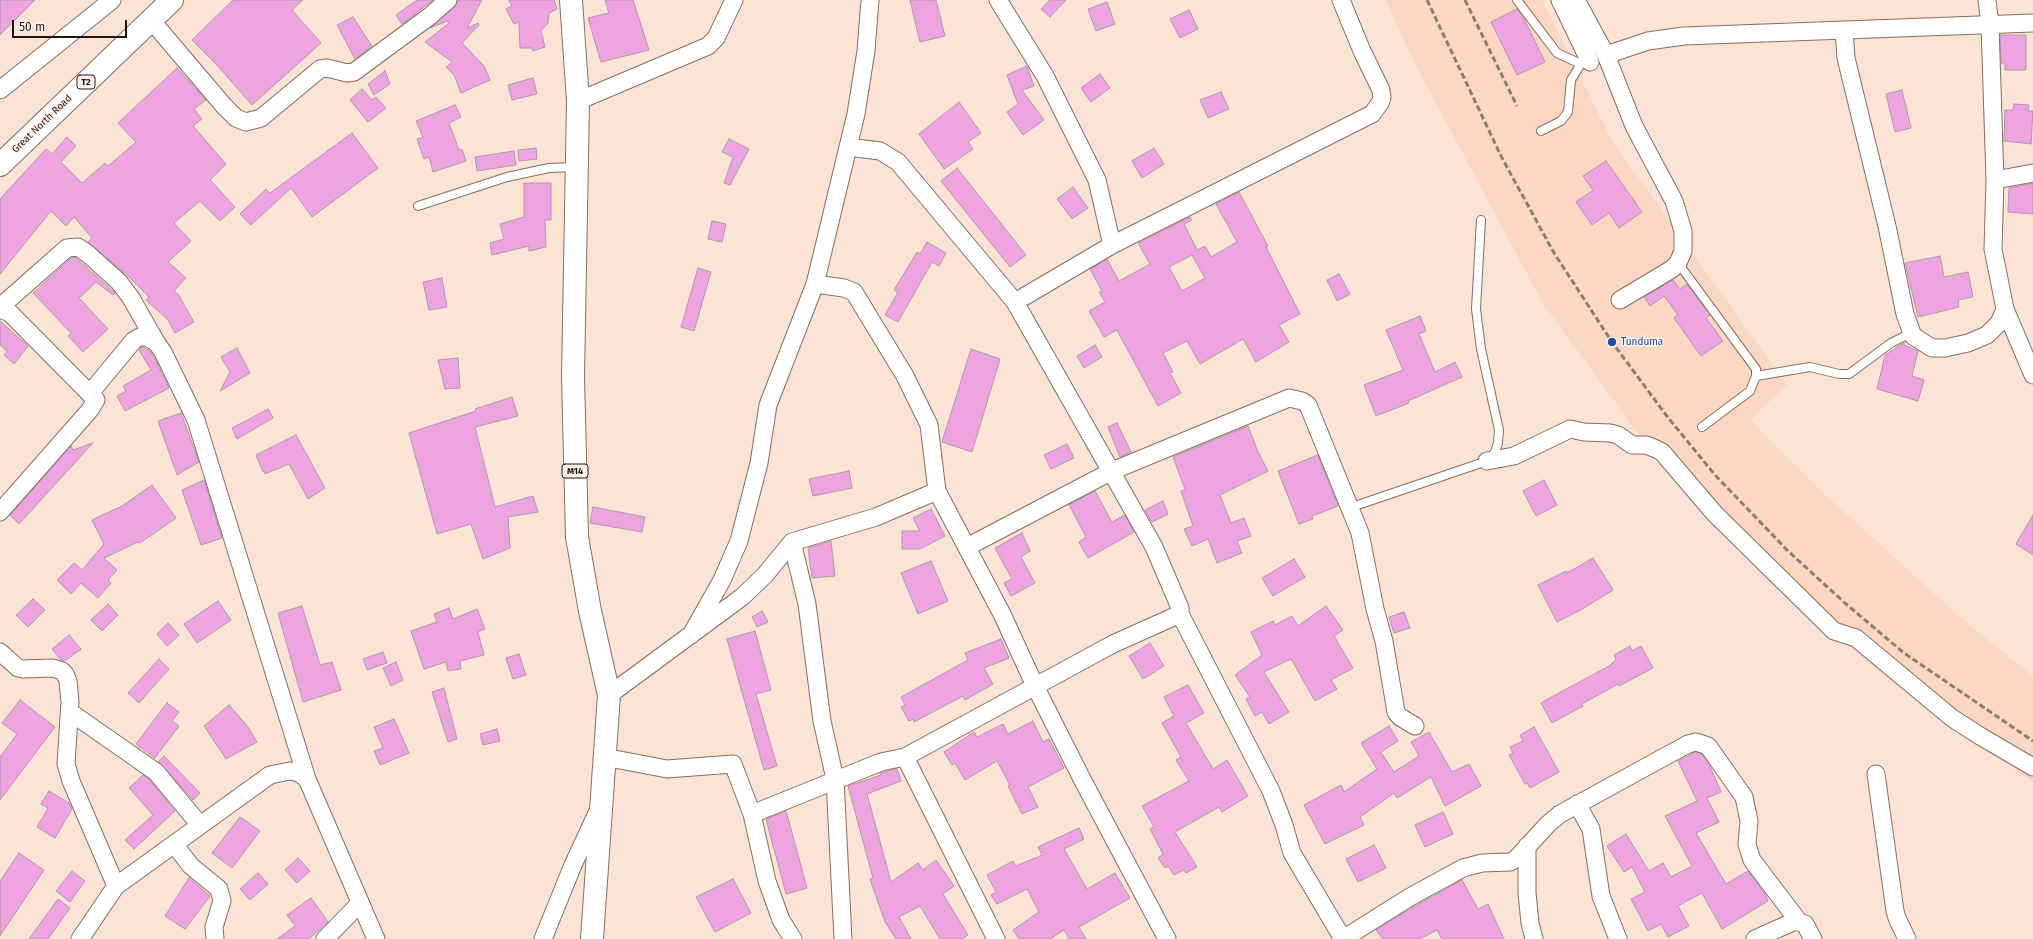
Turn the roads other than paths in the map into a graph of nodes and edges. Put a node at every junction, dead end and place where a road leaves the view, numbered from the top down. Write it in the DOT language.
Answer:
graph roads {
  1 [pos="112,0"];
  2 [pos="172,0"];
  3 [pos="448,0"];
  4 [pos="571,0"];
  5 [pos="734,0"];
  6 [pos="870,0"];
  7 [pos="998,0"];
  8 [pos="1341,0"];
  9 [pos="1517,0"];
  10 [pos="1560,0"];
  11 [pos="1576,0"];
  12 [pos="1987,0"];
  13 [pos="151,20"];
  14 [pos="2033,23"];
  15 [pos="1990,25"];
  16 [pos="1844,30"];
  17 [pos="1606,55"];
  18 [pos="1586,63"];
  19 [pos="0,90"];
  20 [pos="578,101"];
  21 [pos="1540,131"];
  22 [pos="848,147"];
  23 [pos="0,165"];
  24 [pos="577,167"];
  25 [pos="2033,173"];
  26 [pos="1995,180"];
  27 [pos="418,206"];
  28 [pos="1481,220"];
  29 [pos="1112,245"];
  30 [pos="1678,263"];
  31 [pos="815,284"];
  32 [pos="1620,300"];
  33 [pos="1015,302"];
  34 [pos="0,308"];
  35 [pos="2005,309"];
  36 [pos="1913,336"];
  37 [pos="156,342"];
  38 [pos="2033,375"];
  39 [pos="1756,376"];
  40 [pos="91,392"];
  41 [pos="1702,427"];
  42 [pos="1487,462"];
  43 [pos="1112,471"];
  44 [pos="937,490"];
  45 [pos="1349,508"];
  46 [pos="0,512"];
  47 [pos="792,542"];
  48 [pos="967,547"];
  49 [pos="1180,614"];
  50 [pos="691,635"];
  51 [pos="0,652"];
  52 [pos="1036,688"];
  53 [pos="609,695"];
  54 [pos="70,712"];
  55 [pos="1415,726"];
  56 [pos="604,757"];
  57 [pos="905,757"];
  58 [pos="2033,766"];
  59 [pos="1876,774"];
  60 [pos="307,779"];
  61 [pos="835,779"];
  62 [pos="601,803"];
  63 [pos="1577,804"];
  64 [pos="752,814"];
  65 [pos="200,825"];
  66 [pos="174,844"];
  67 [pos="1527,846"];
  68 [pos="116,886"];
  69 [pos="360,903"];
  70 [pos="1799,922"];
  71 [pos="80,939"];
  72 [pos="215,939"];
  73 [pos="325,939"];
  74 [pos="376,939"];
  75 [pos="543,939"];
  76 [pos="592,939"];
  77 [pos="793,939"];
  78 [pos="843,939"];
  79 [pos="996,939"];
  80 [pos="1166,939"];
  81 [pos="1343,939"];
  82 [pos="1534,939"];
  83 [pos="1618,939"];
  84 [pos="1756,939"];
  85 [pos="1813,939"];
  86 [pos="1907,939"];
  1 -- 19 [label="street"];
  2 -- 13 [label="main road, Great North Road / T2"];
  3 -- 13 [label="street"];
  4 -- 20 [label="main road, M14"];
  5 -- 20 [label="street"];
  6 -- 22 [label="street"];
  7 -- 29 [label="street"];
  8 -- 29 [label="street"];
  9 -- 18 [label="lane"];
  10 -- 18 [label="street"];
  11 -- 17 [label="street"];
  12 -- 15 [label="street"];
  13 -- 23 [label="main road, Great North Road / T2"];
  14 -- 15 [label="street"];
  15 -- 16 [label="street"];
  15 -- 26 [label="street"];
  16 -- 17 [label="street"];
  16 -- 36 [label="street"];
  17 -- 18 [label="lane"];
  17 -- 30 [label="street"];
  18 -- 21 [label="lane"];
  20 -- 24 [label="main road, M14"];
  22 -- 31 [label="street"];
  22 -- 33 [label="street"];
  24 -- 27 [label="lane"];
  24 -- 53 [label="main road, M14"];
  25 -- 26 [label="street"];
  26 -- 35 [label="street"];
  28 -- 42 [label="lane"];
  29 -- 33 [label="street"];
  30 -- 32 [label="street"];
  30 -- 39 [label="lane"];
  31 -- 44 [label="street"];
  31 -- 50 [label="street"];
  33 -- 43 [label="street"];
  34 -- 37 [label="street"];
  34 -- 40 [label="street"];
  35 -- 36 [label="street"];
  35 -- 38 [label="street"];
  36 -- 39 [label="lane"];
  37 -- 40 [label="street"];
  37 -- 60 [label="street"];
  39 -- 41 [label="lane"];
  40 -- 46 [label="street"];
  42 -- 45 [label="lane"];
  42 -- 58 [label="street"];
  43 -- 45 [label="street"];
  43 -- 48 [label="street"];
  43 -- 49 [label="street"];
  44 -- 47 [label="street"];
  44 -- 48 [label="street"];
  45 -- 55 [label="street"];
  47 -- 50 [label="street"];
  47 -- 61 [label="street"];
  48 -- 52 [label="street"];
  49 -- 52 [label="street"];
  49 -- 81 [label="street"];
  50 -- 53 [label="street"];
  51 -- 54 [label="street"];
  52 -- 57 [label="street"];
  52 -- 80 [label="street"];
  53 -- 56 [label="main road, M14"];
  54 -- 65 [label="street"];
  54 -- 68 [label="street"];
  56 -- 62 [label="main road, M14"];
  56 -- 64 [label="street"];
  57 -- 61 [label="street"];
  57 -- 79 [label="street"];
  59 -- 86 [label="street"];
  60 -- 65 [label="street"];
  60 -- 69 [label="street"];
  61 -- 64 [label="street"];
  61 -- 78 [label="street"];
  62 -- 75 [label="street"];
  62 -- 76 [label="main road, M14"];
  63 -- 67 [label="street"];
  63 -- 70 [label="street"];
  63 -- 83 [label="street"];
  64 -- 77 [label="street"];
  65 -- 66 [label="street"];
  66 -- 68 [label="street"];
  66 -- 72 [label="street"];
  67 -- 81 [label="street"];
  67 -- 82 [label="street"];
  68 -- 71 [label="street"];
  69 -- 73 [label="street"];
  69 -- 74 [label="street"];
  70 -- 84 [label="street"];
  70 -- 85 [label="street"];
}
